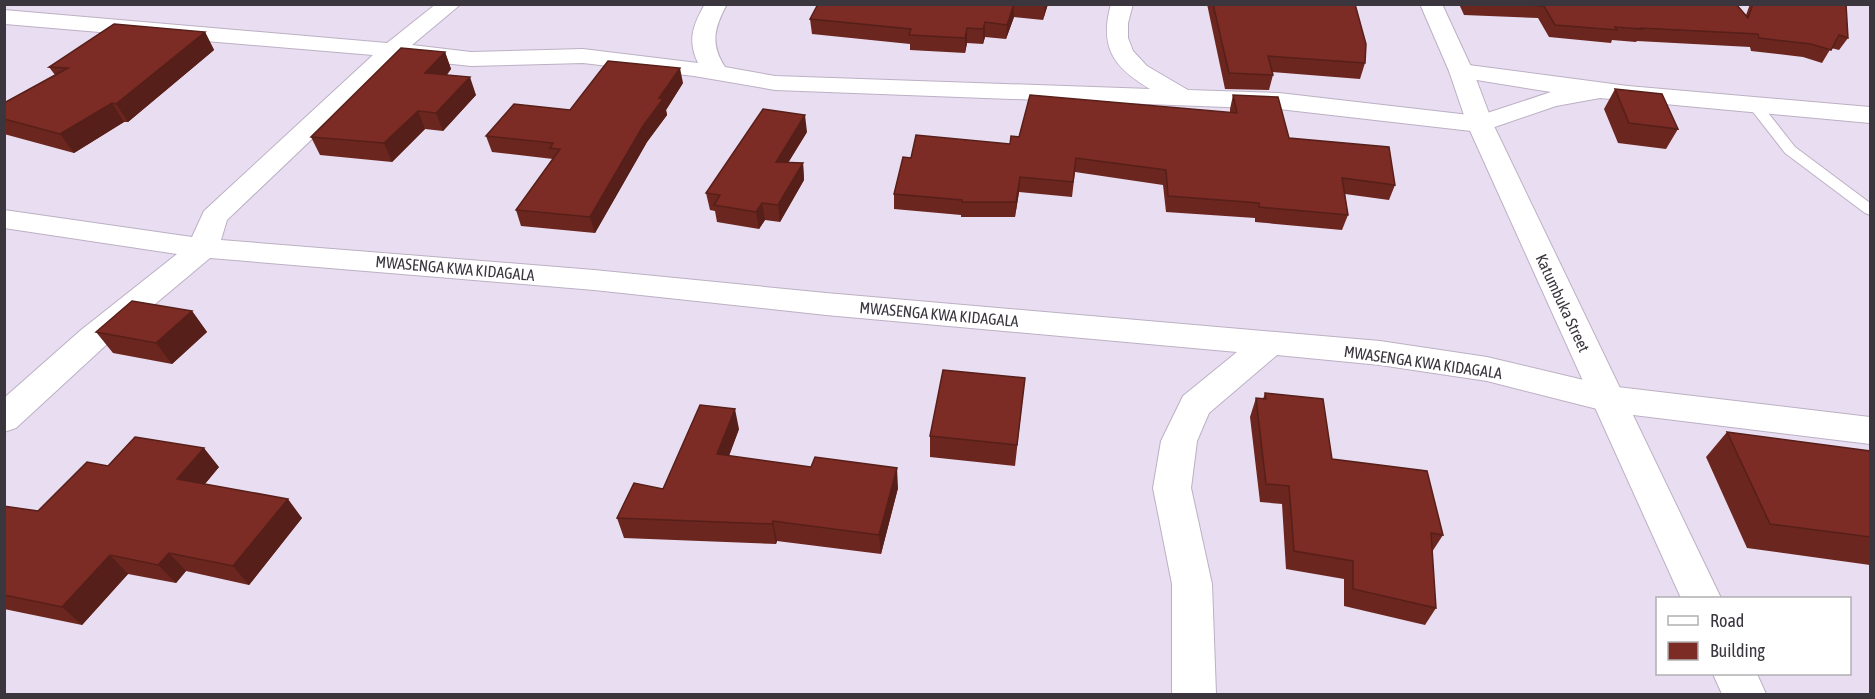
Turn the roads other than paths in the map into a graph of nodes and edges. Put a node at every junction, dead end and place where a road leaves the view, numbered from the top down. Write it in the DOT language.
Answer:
graph roads {
  1 [pos="29,4"];
  2 [pos="450,4"];
  3 [pos="716,4"];
  4 [pos="1122,4"];
  5 [pos="1431,4"];
  6 [pos="392,50"];
  7 [pos="1461,71"];
  8 [pos="716,72"];
  9 [pos="1602,90"];
  10 [pos="1179,96"];
  11 [pos="1753,103"];
  12 [pos="1870,115"];
  13 [pos="1480,124"];
  14 [pos="1870,210"];
  15 [pos="4,219"];
  16 [pos="203,248"];
  17 [pos="1269,344"];
  18 [pos="1609,399"];
  19 [pos="4,419"];
  20 [pos="1870,431"];
  21 [pos="1701,597"];
  22 [pos="1735,675"];
  23 [pos="1194,694"];
  24 [pos="1744,694"];
  1 -- 6 [label="street"];
  2 -- 6 [label="street"];
  3 -- 8 [label="street"];
  4 -- 10 [label="street"];
  5 -- 7 [label="street, Katumbuka Street"];
  6 -- 8 [label="street"];
  6 -- 16 [label="street"];
  7 -- 9 [label="street"];
  7 -- 13 [label="street, Katumbuka Street"];
  8 -- 10 [label="street"];
  9 -- 11 [label="street"];
  9 -- 13 [label="street"];
  10 -- 13 [label="street"];
  11 -- 12 [label="street"];
  11 -- 14 [label="lane"];
  13 -- 18 [label="street, Katumbuka Street"];
  15 -- 16 [label="street, MWASENGA KWA KIDAGALA"];
  16 -- 17 [label="street, MWASENGA KWA KIDAGALA"];
  16 -- 19 [label="street"];
  17 -- 18 [label="street, MWASENGA KWA KIDAGALA"];
  17 -- 23 [label="street"];
  18 -- 20 [label="street, MWASENGA KWA KIDAGALA"];
  18 -- 21 [label="street, Katumbuka Street"];
  22 -- 24 [label="street"];
}
